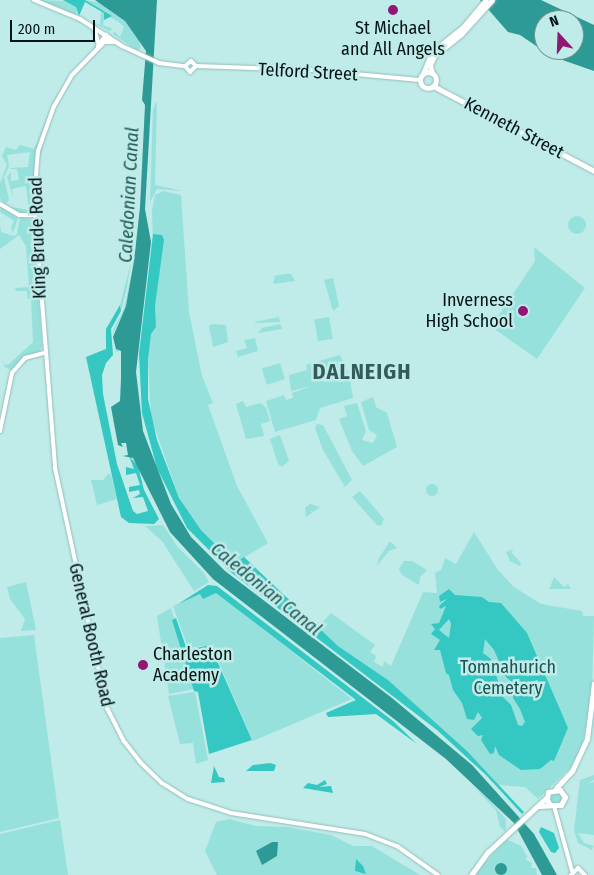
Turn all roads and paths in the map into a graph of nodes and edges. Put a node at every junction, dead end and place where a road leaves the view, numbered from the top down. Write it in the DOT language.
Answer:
graph roads {
  1 [pos="34,0"];
  2 [pos="486,0"];
  3 [pos="492,0"];
  4 [pos="482,8"];
  5 [pos="94,28"];
  6 [pos="108,36"];
  7 [pos="104,42"];
  8 [pos="117,42"];
  9 [pos="98,45"];
  10 [pos="96,50"];
  11 [pos="185,66"];
  12 [pos="196,66"];
  13 [pos="432,73"];
  14 [pos="422,77"];
  15 [pos="433,86"];
  16 [pos="594,171"];
  17 [pos="0,204"];
  18 [pos="34,215"];
  19 [pos="44,353"];
  20 [pos="0,431"];
  21 [pos="594,683"];
  22 [pos="566,779"];
  23 [pos="556,788"];
  24 [pos="563,793"];
  25 [pos="546,798"];
  26 [pos="560,805"];
  27 [pos="538,806"];
  28 [pos="552,806"];
  29 [pos="558,815"];
  30 [pos="570,860"];
  31 [pos="578,868"];
  32 [pos="471,874"];
  33 [pos="571,874"];
  34 [pos="438,875"];
  35 [pos="585,875"];
  1 -- 5 [label="street"];
  2 -- 4 [label="highway"];
  3 -- 4 [label="highway"];
  4 -- 13 [label="highway"];
  4 -- 14 [label="highway"];
  5 -- 6 [label="street"];
  5 -- 9 [label="street"];
  6 -- 7 [label="street, King Brude Road"];
  6 -- 8 [label="street"];
  6 -- 9 [label="street, King Brude Road"];
  7 -- 8 [label="street"];
  7 -- 10 [label="street, King Brude Road"];
  8 -- 11 [label="street"];
  9 -- 10 [label="street, King Brude Road"];
  10 -- 18 [label="street, King Brude Road"];
  11 -- 12 [label="street"];
  11 -- 12 [label="street"];
  12 -- 14 [label="street, Telford Street"];
  13 -- 14 [label="highway"];
  13 -- 15 [label="highway"];
  14 -- 15 [label="highway, Kenneth Street"];
  15 -- 16 [label="highway, Kenneth Street"];
  17 -- 18 [label="street"];
  18 -- 19 [label="street, King Brude Road"];
  19 -- 20 [label="street"];
  19 -- 34 [label="street, General Booth Road"];
  21 -- 22 [label="highway"];
  22 -- 23 [label="highway"];
  22 -- 24 [label="highway"];
  23 -- 24 [label="highway"];
  23 -- 25 [label="highway"];
  24 -- 26 [label="highway"];
  25 -- 27 [label="highway"];
  25 -- 28 [label="highway"];
  26 -- 28 [label="highway"];
  26 -- 29 [label="street"];
  27 -- 28 [label="highway"];
  27 -- 32 [label="highway"];
  28 -- 29 [label="street"];
  29 -- 30 [label="street"];
  30 -- 31 [label="street"];
  30 -- 33 [label="street"];
  31 -- 33 [label="street"];
  31 -- 35 [label="street"];
}
